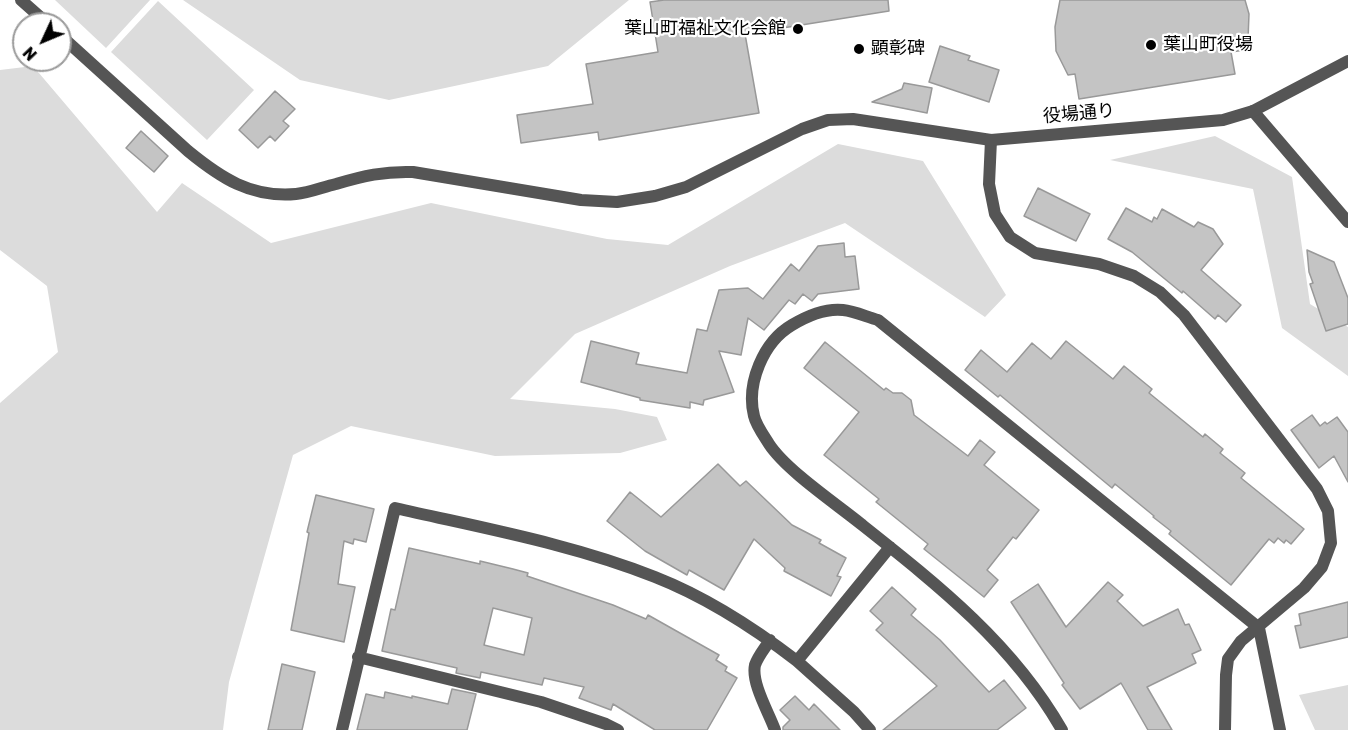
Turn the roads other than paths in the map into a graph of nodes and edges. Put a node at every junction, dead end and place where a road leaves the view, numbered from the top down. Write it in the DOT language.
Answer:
graph roads {
  1 [pos="21,0"];
  2 [pos="34,12"];
  3 [pos="72,46"];
  4 [pos="1348,61"];
  5 [pos="1253,111"];
  6 [pos="991,140"];
  7 [pos="1348,222"];
  8 [pos="890,547"];
  9 [pos="1259,628"];
  10 [pos="770,640"];
  11 [pos="358,657"];
  12 [pos="797,661"];
  13 [pos="342,730"];
  14 [pos="618,730"];
  15 [pos="776,730"];
  16 [pos="870,730"];
  17 [pos="1062,730"];
  18 [pos="1225,730"];
  19 [pos="1280,730"];
  1 -- 2 [label="street"];
  3 -- 6 [label="street, 役場通り"];
  4 -- 5 [label="street, 役場通り"];
  5 -- 6 [label="street, 役場通り"];
  5 -- 7 [label="street"];
  6 -- 9 [label="street"];
  8 -- 9 [label="street"];
  8 -- 12 [label="street"];
  8 -- 17 [label="street"];
  9 -- 18 [label="street"];
  9 -- 19 [label="street"];
  10 -- 11 [label="street"];
  10 -- 12 [label="street"];
  10 -- 15 [label="street"];
  11 -- 13 [label="street"];
  11 -- 14 [label="street"];
  12 -- 16 [label="street"];
}
